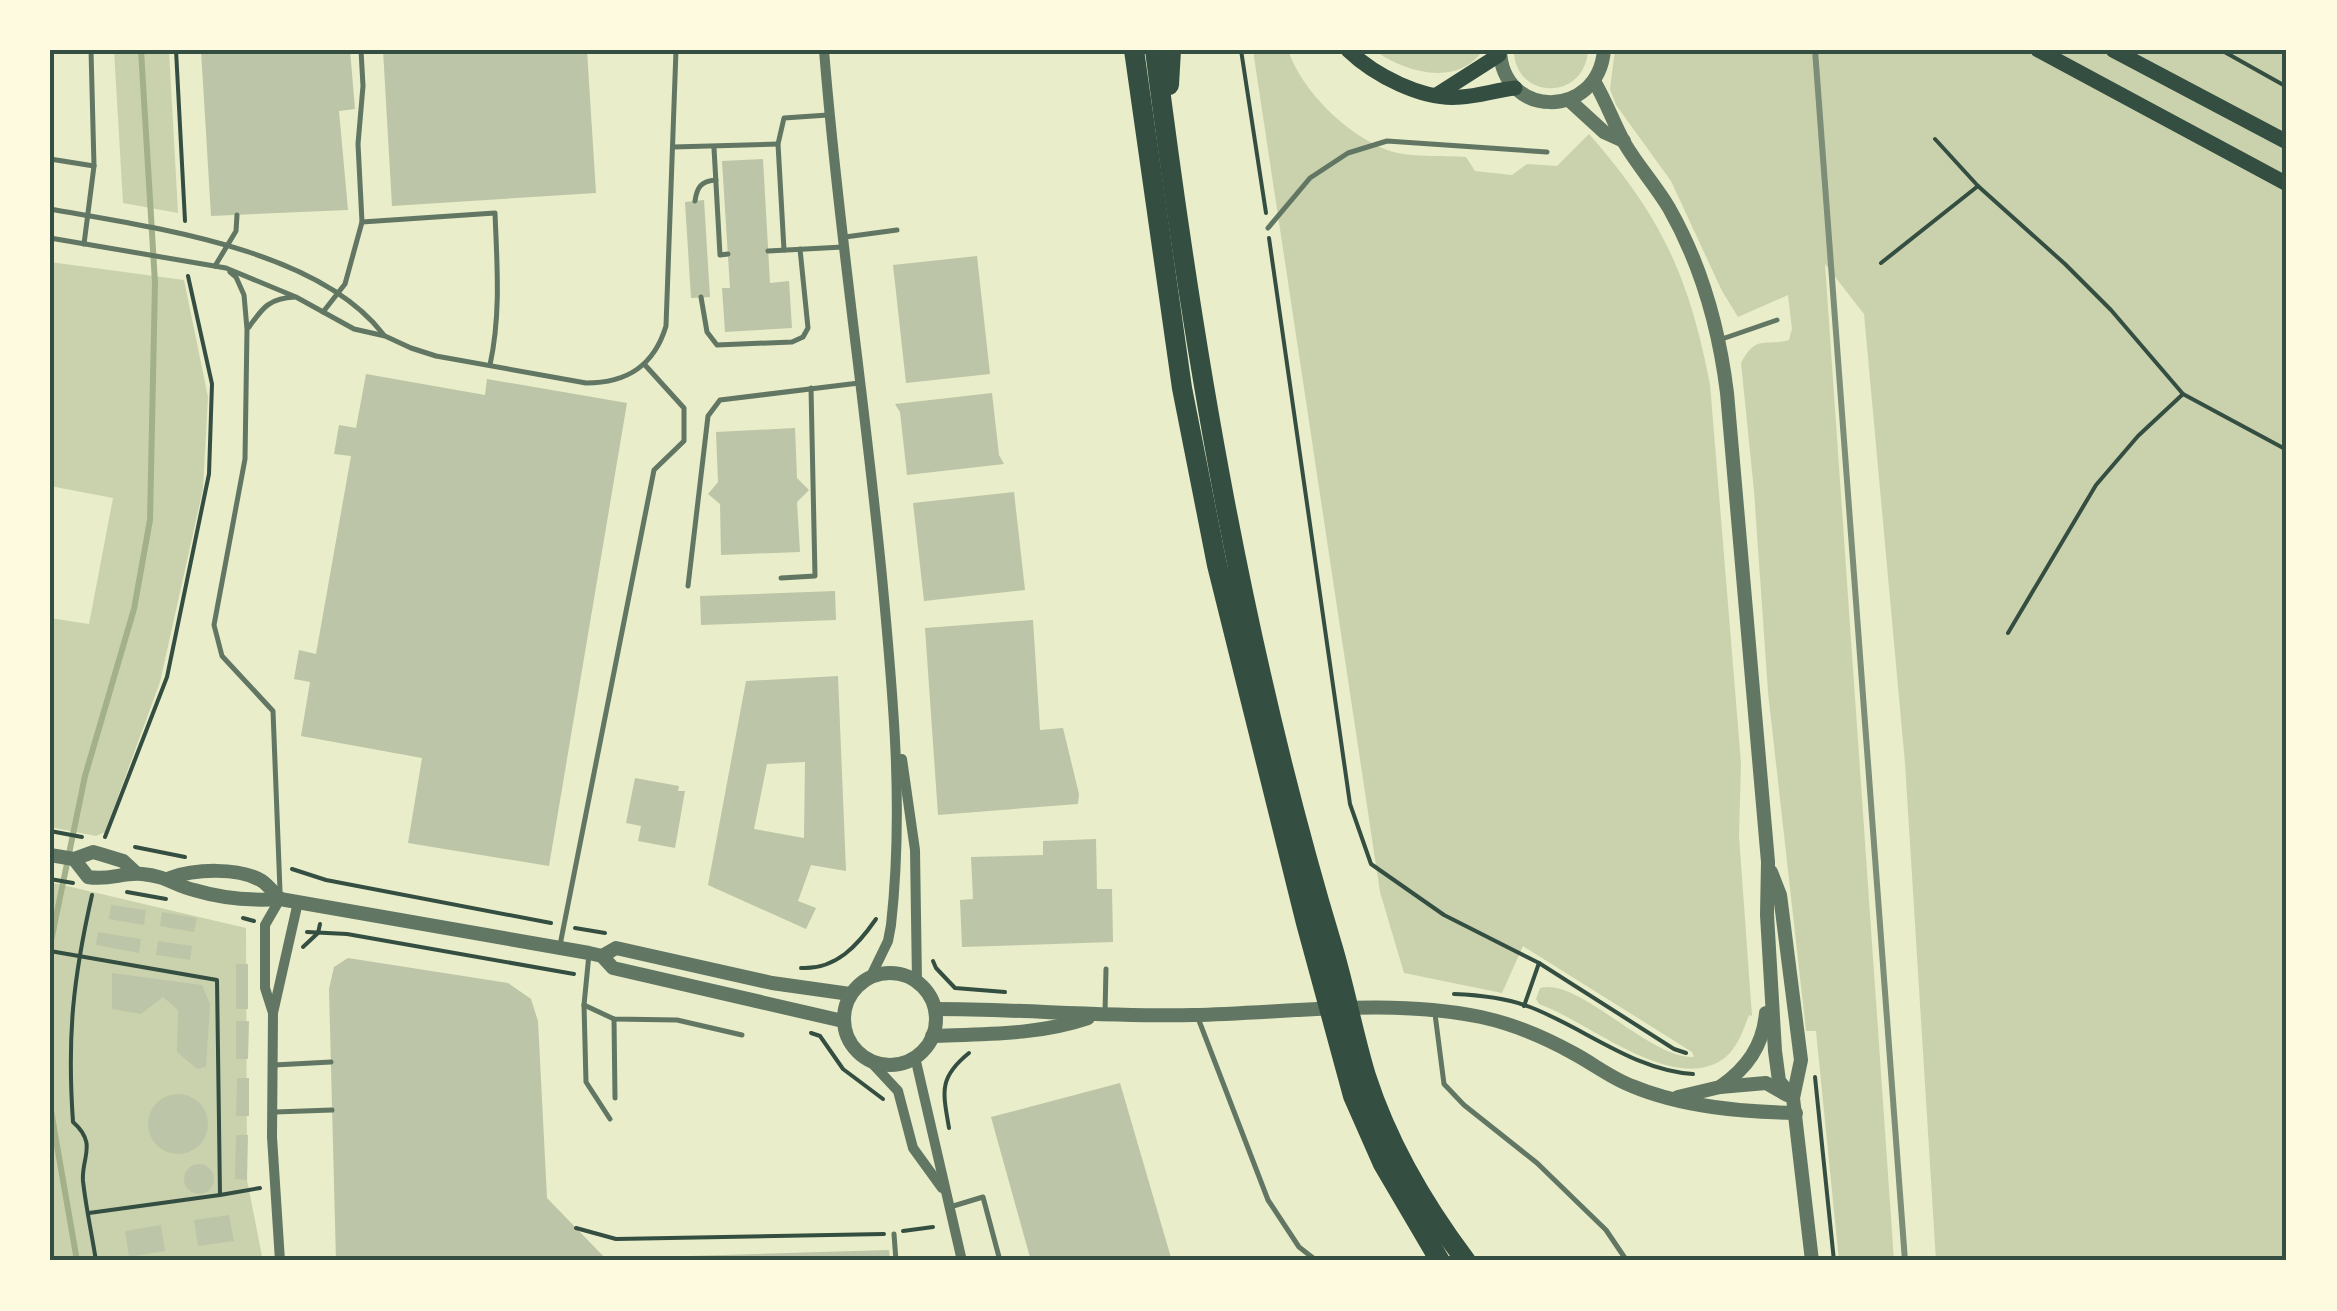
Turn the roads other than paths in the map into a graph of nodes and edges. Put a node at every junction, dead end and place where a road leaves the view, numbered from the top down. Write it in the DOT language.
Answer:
graph roads {
  1 [pos="91,50"];
  2 [pos="361,50"];
  3 [pos="676,50"];
  4 [pos="824,50"];
  5 [pos="1134,50"];
  6 [pos="1155,50"];
  7 [pos="1171,50"];
  8 [pos="1348,50"];
  9 [pos="1604,50"];
  10 [pos="2038,50"];
  11 [pos="2113,50"];
  12 [pos="1500,53"];
  13 [pos="1594,81"];
  14 [pos="1514,88"];
  15 [pos="1438,94"];
  16 [pos="1569,100"];
  17 [pos="829,115"];
  18 [pos="1166,137"];
  19 [pos="1624,141"];
  20 [pos="2287,142"];
  21 [pos="778,144"];
  22 [pos="673,147"];
  23 [pos="714,148"];
  24 [pos="1547,152"];
  25 [pos="50,159"];
  26 [pos="94,166"];
  27 [pos="716,180"];
  28 [pos="2287,184"];
  29 [pos="695,201"];
  30 [pos="50,209"];
  31 [pos="237,215"];
  32 [pos="88,216"];
  33 [pos="362,222"];
  34 [pos="1268,228"];
  35 [pos="897,230"];
  36 [pos="50,238"];
  37 [pos="842,242"];
  38 [pos="84,244"];
  39 [pos="228,245"];
  40 [pos="800,249"];
  41 [pos="784,250"];
  42 [pos="768,252"];
  43 [pos="728,254"];
  44 [pos="216,266"];
  45 [pos="226,268"];
  46 [pos="337,294"];
  47 [pos="296,297"];
  48 [pos="701,298"];
  49 [pos="323,312"];
  50 [pos="1777,320"];
  51 [pos="248,329"];
  52 [pos="384,336"];
  53 [pos="1719,340"];
  54 [pos="645,365"];
  55 [pos="490,366"];
  56 [pos="859,384"];
  57 [pos="811,388"];
  58 [pos="781,578"];
  59 [pos="688,586"];
  60 [pos="892,685"];
  61 [pos="50,855"];
  62 [pos="74,860"];
  63 [pos="1768,862"];
  64 [pos="136,873"];
  65 [pos="170,878"];
  66 [pos="280,899"];
  67 [pos="298,902"];
  68 [pos="560,947"];
  69 [pos="596,954"];
  70 [pos="1329,964"];
  71 [pos="1770,967"];
  72 [pos="1106,969"];
  73 [pos="871,976"];
  74 [pos="918,982"];
  75 [pos="850,994"];
  76 [pos="584,1005"];
  77 [pos="935,1009"];
  78 [pos="1434,1011"];
  79 [pos="273,1013"];
  80 [pos="1196,1015"];
  81 [pos="1099,1016"];
  82 [pos="614,1019"];
  83 [pos="843,1021"];
  84 [pos="742,1034"];
  85 [pos="932,1036"];
  86 [pos="1352,1057"];
  87 [pos="916,1058"];
  88 [pos="331,1062"];
  89 [pos="870,1062"];
  90 [pos="273,1066"];
  91 [pos="1720,1087"];
  92 [pos="615,1098"];
  93 [pos="1673,1098"];
  94 [pos="1795,1106"];
  95 [pos="332,1110"];
  96 [pos="272,1112"];
  97 [pos="610,1120"];
  98 [pos="943,1188"];
  99 [pos="948,1208"];
  100 [pos="894,1234"];
  101 [pos="999,1256"];
  102 [pos="280,1261"];
  103 [pos="896,1261"];
  104 [pos="962,1261"];
  105 [pos="1318,1261"];
  106 [pos="1440,1261"];
  107 [pos="1466,1261"];
  108 [pos="1627,1261"];
  109 [pos="1812,1261"];
  1 -- 26 [label="lane"];
  2 -- 33 [label="lane"];
  3 -- 22 [label="lane"];
  4 -- 17 [label="street"];
  5 -- 70 [label="highway"];
  6 -- 18 [label="highway"];
  7 -- 18 [label="highway"];
  8 -- 15 [label="main road"];
  9 -- 13 [label="street"];
  10 -- 28 [label="main road"];
  11 -- 20 [label="main road"];
  12 -- 14 [label="street"];
  12 -- 15 [label="main road"];
  13 -- 16 [label="street"];
  13 -- 19 [label="street"];
  14 -- 15 [label="main road"];
  14 -- 16 [label="street"];
  16 -- 19 [label="street"];
  17 -- 21 [label="lane"];
  17 -- 37 [label="street"];
  18 -- 70 [label="highway"];
  19 -- 53 [label="street"];
  21 -- 23 [label="lane"];
  21 -- 41 [label="lane"];
  22 -- 23 [label="lane"];
  22 -- 54 [label="lane"];
  23 -- 27 [label="lane"];
  24 -- 34 [label="lane"];
  25 -- 26 [label="lane"];
  26 -- 32 [label="lane"];
  27 -- 29 [label="lane"];
  27 -- 43 [label="lane"];
  30 -- 32 [label="lane"];
  31 -- 39 [label="lane"];
  32 -- 38 [label="lane"];
  32 -- 39 [label="lane"];
  33 -- 46 [label="lane"];
  33 -- 55 [label="lane"];
  35 -- 37 [label="lane"];
  36 -- 38 [label="lane"];
  37 -- 40 [label="lane"];
  37 -- 56 [label="street"];
  38 -- 44 [label="lane"];
  39 -- 44 [label="lane"];
  39 -- 46 [label="lane"];
  40 -- 41 [label="lane"];
  40 -- 48 [label="lane"];
  41 -- 42 [label="lane"];
  44 -- 45 [label="lane"];
  45 -- 47 [label="lane"];
  45 -- 51 [label="lane"];
  46 -- 49 [label="lane"];
  46 -- 52 [label="lane"];
  47 -- 49 [label="lane"];
  47 -- 51 [label="lane"];
  49 -- 52 [label="lane"];
  50 -- 53 [label="lane"];
  51 -- 66 [label="lane"];
  52 -- 55 [label="lane"];
  53 -- 63 [label="street"];
  54 -- 55 [label="lane"];
  54 -- 68 [label="lane"];
  56 -- 57 [label="lane"];
  56 -- 60 [label="street"];
  57 -- 58 [label="lane"];
  57 -- 59 [label="lane"];
  60 -- 73 [label="street"];
  60 -- 74 [label="street"];
  61 -- 62 [label="street"];
  62 -- 64 [label="street"];
  62 -- 64 [label="street"];
  63 -- 71 [label="street"];
  63 -- 94 [label="street"];
  64 -- 65 [label="street"];
  65 -- 66 [label="street"];
  65 -- 66 [label="street"];
  66 -- 67 [label="street"];
  66 -- 79 [label="street"];
  67 -- 68 [label="street"];
  67 -- 79 [label="street"];
  68 -- 69 [label="street"];
  69 -- 75 [label="street"];
  69 -- 76 [label="lane"];
  69 -- 83 [label="street"];
  70 -- 86 [label="highway"];
  71 -- 91 [label="street"];
  71 -- 94 [label="street"];
  72 -- 81 [label="lane"];
  73 -- 74 [label="street"];
  73 -- 75 [label="street"];
  74 -- 77 [label="street"];
  75 -- 83 [label="street"];
  76 -- 82 [label="lane"];
  76 -- 97 [label="lane"];
  77 -- 81 [label="street"];
  77 -- 85 [label="street"];
  78 -- 80 [label="street"];
  78 -- 93 [label="street"];
  78 -- 108 [label="lane"];
  79 -- 90 [label="street"];
  80 -- 81 [label="street"];
  80 -- 105 [label="lane"];
  81 -- 85 [label="street"];
  82 -- 84 [label="lane"];
  82 -- 92 [label="lane"];
  83 -- 89 [label="street"];
  85 -- 87 [label="street"];
  86 -- 106 [label="highway"];
  86 -- 107 [label="highway"];
  87 -- 89 [label="street"];
  87 -- 98 [label="street"];
  88 -- 90 [label="lane"];
  89 -- 98 [label="street"];
  90 -- 96 [label="street"];
  91 -- 93 [label="street"];
  91 -- 94 [label="street"];
  93 -- 94 [label="street"];
  94 -- 109 [label="street"];
  95 -- 96 [label="lane"];
  96 -- 102 [label="street"];
  98 -- 99 [label="street"];
  99 -- 101 [label="lane"];
  99 -- 104 [label="street"];
  100 -- 103 [label="lane"];
}
